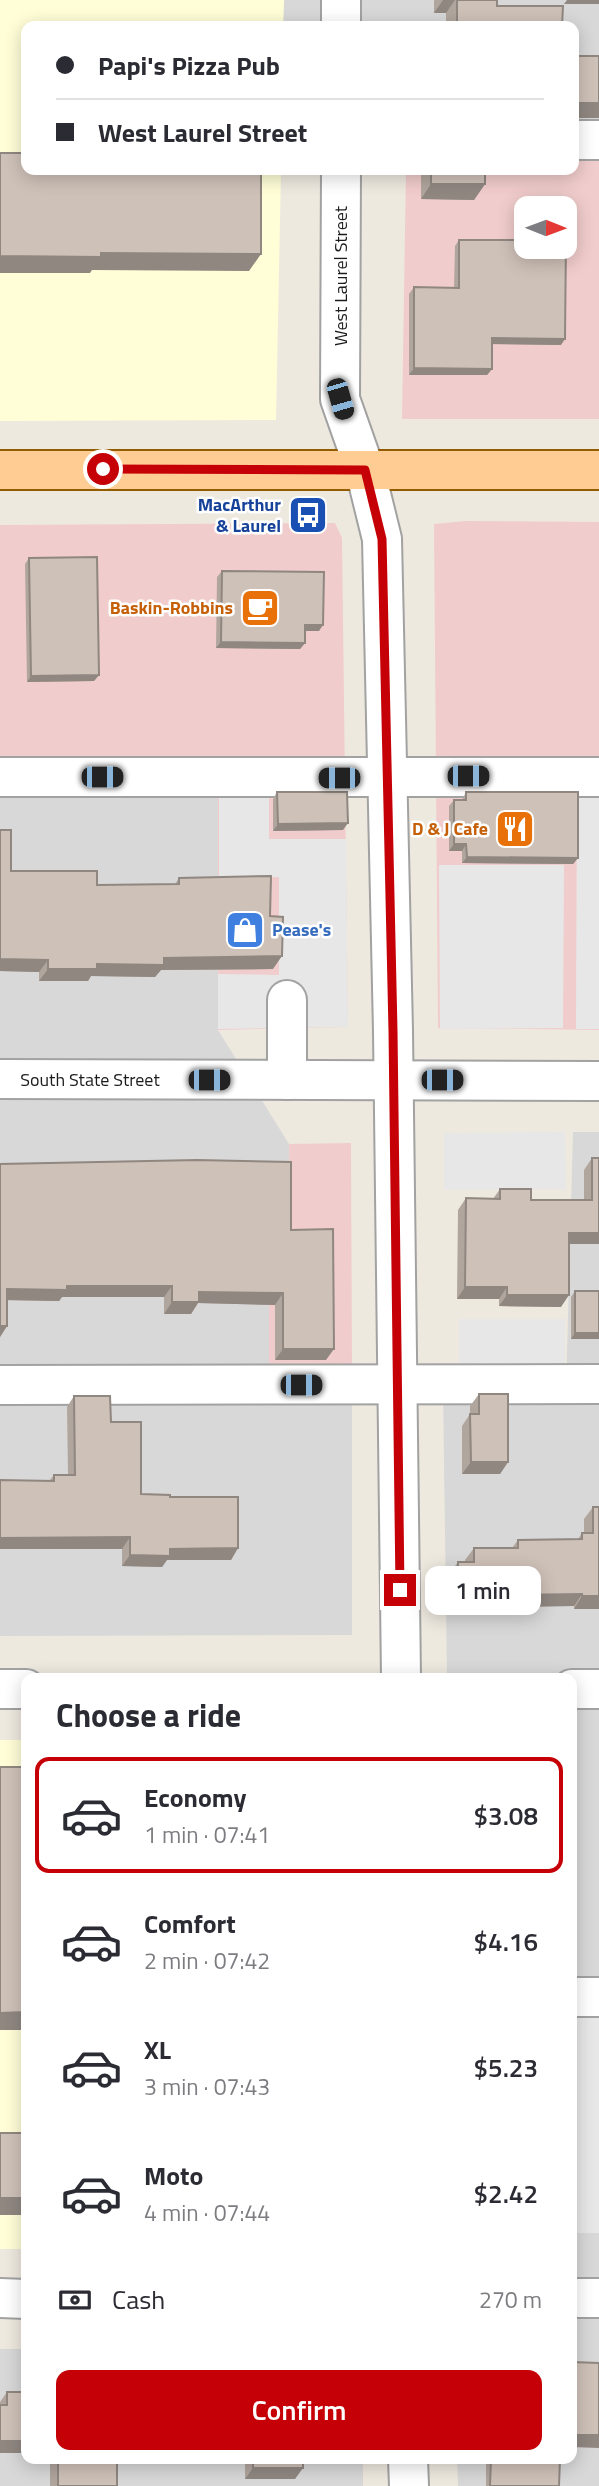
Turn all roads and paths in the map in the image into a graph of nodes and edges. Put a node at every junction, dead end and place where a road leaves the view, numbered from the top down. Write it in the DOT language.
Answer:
graph roads {
  1 [pos="341,0"];
  2 [pos="341,21"];
  3 [pos="579,140"];
  4 [pos="599,140"];
  5 [pos="341,175"];
  6 [pos="0,470"];
  7 [pos="365,470"];
  8 [pos="599,470"];
  9 [pos="0,776"];
  10 [pos="386,777"];
  11 [pos="599,777"];
  12 [pos="287,1000"];
  13 [pos="0,1079"];
  14 [pos="287,1080"];
  15 [pos="393,1080"];
  16 [pos="599,1081"];
  17 [pos="599,1384"];
  18 [pos="0,1385"];
  19 [pos="397,1385"];
  20 [pos="401,1673"];
  21 [pos="0,1689"];
  22 [pos="21,1689"];
  23 [pos="577,1689"];
  24 [pos="599,1689"];
  25 [pos="577,1997"];
  26 [pos="599,1997"];
  27 [pos="0,2298"];
  28 [pos="21,2298"];
  29 [pos="577,2298"];
  30 [pos="599,2298"];
  31 [pos="408,2464"];
  32 [pos="409,2486"];
  1 -- 2 [label="street"];
  3 -- 4 [label="street"];
  5 -- 7 [label="street, West Laurel Street"];
  6 -- 7 [label="main road"];
  7 -- 8 [label="main road"];
  7 -- 10 [label="street, West Laurel Street"];
  9 -- 10 [label="street"];
  10 -- 11 [label="street"];
  10 -- 15 [label="street, West Laurel Street"];
  12 -- 14 [label="street"];
  13 -- 14 [label="street, South State Street"];
  14 -- 15 [label="street, South State Street"];
  15 -- 16 [label="street, South State Street"];
  15 -- 19 [label="street, West Laurel Street"];
  17 -- 19 [label="street"];
  18 -- 19 [label="street"];
  19 -- 20 [label="street, West Laurel Street"];
  21 -- 22 [label="street"];
  23 -- 24 [label="street"];
  25 -- 26 [label="street"];
  27 -- 28 [label="street"];
  29 -- 30 [label="street"];
  31 -- 32 [label="street"];
}
